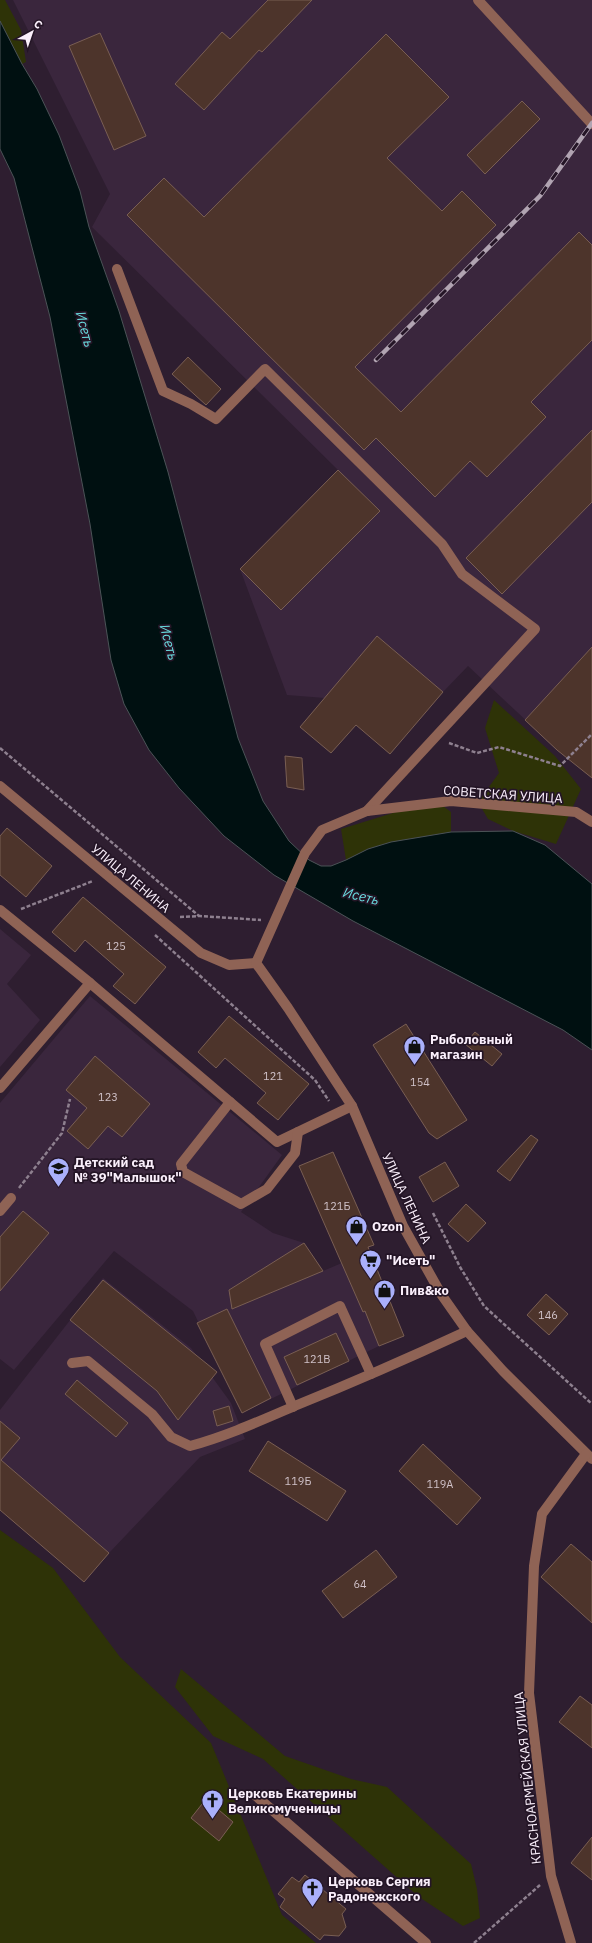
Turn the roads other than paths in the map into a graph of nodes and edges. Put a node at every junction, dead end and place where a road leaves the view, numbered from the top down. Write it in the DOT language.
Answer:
graph roads {
  1 [pos="478,0"];
  2 [pos="592,124"];
  3 [pos="117,269"];
  4 [pos="0,786"];
  5 [pos="367,811"];
  6 [pos="592,822"];
  7 [pos="2,914"];
  8 [pos="256,963"];
  9 [pos="90,983"];
  10 [pos="0,1088"];
  11 [pos="230,1102"];
  12 [pos="352,1106"];
  13 [pos="298,1132"];
  14 [pos="11,1198"];
  15 [pos="0,1211"];
  16 [pos="467,1331"];
  17 [pos="72,1362"];
  18 [pos="371,1374"];
  19 [pos="293,1407"];
  20 [pos="589,1456"];
  21 [pos="256,1796"];
  22 [pos="426,1943"];
  23 [pos="571,1943"];
  1 -- 2 [label="street"];
  3 -- 5 [label="street"];
  4 -- 8 [label="street, УЛИЦА ЛЕНИНА"];
  5 -- 6 [label="street, СОВЕТСКАЯ УЛИЦА"];
  5 -- 8 [label="street, СОВЕТСКАЯ УЛИЦА"];
  7 -- 9 [label="street"];
  8 -- 12 [label="street, УЛИЦА ЛЕНИНА"];
  9 -- 10 [label="street"];
  9 -- 11 [label="street"];
  11 -- 13 [label="street"];
  11 -- 13 [label="street"];
  12 -- 13 [label="street"];
  12 -- 16 [label="street, УЛИЦА ЛЕНИНА"];
  14 -- 15 [label="street"];
  16 -- 18 [label="street"];
  16 -- 20 [label="street, УЛИЦА ЛЕНИНА"];
  17 -- 19 [label="street"];
  18 -- 19 [label="street"];
  18 -- 19 [label="street"];
  20 -- 23 [label="street, КРАСНОАРМЕЙСКАЯ УЛИЦА"];
  21 -- 22 [label="street"];
}
